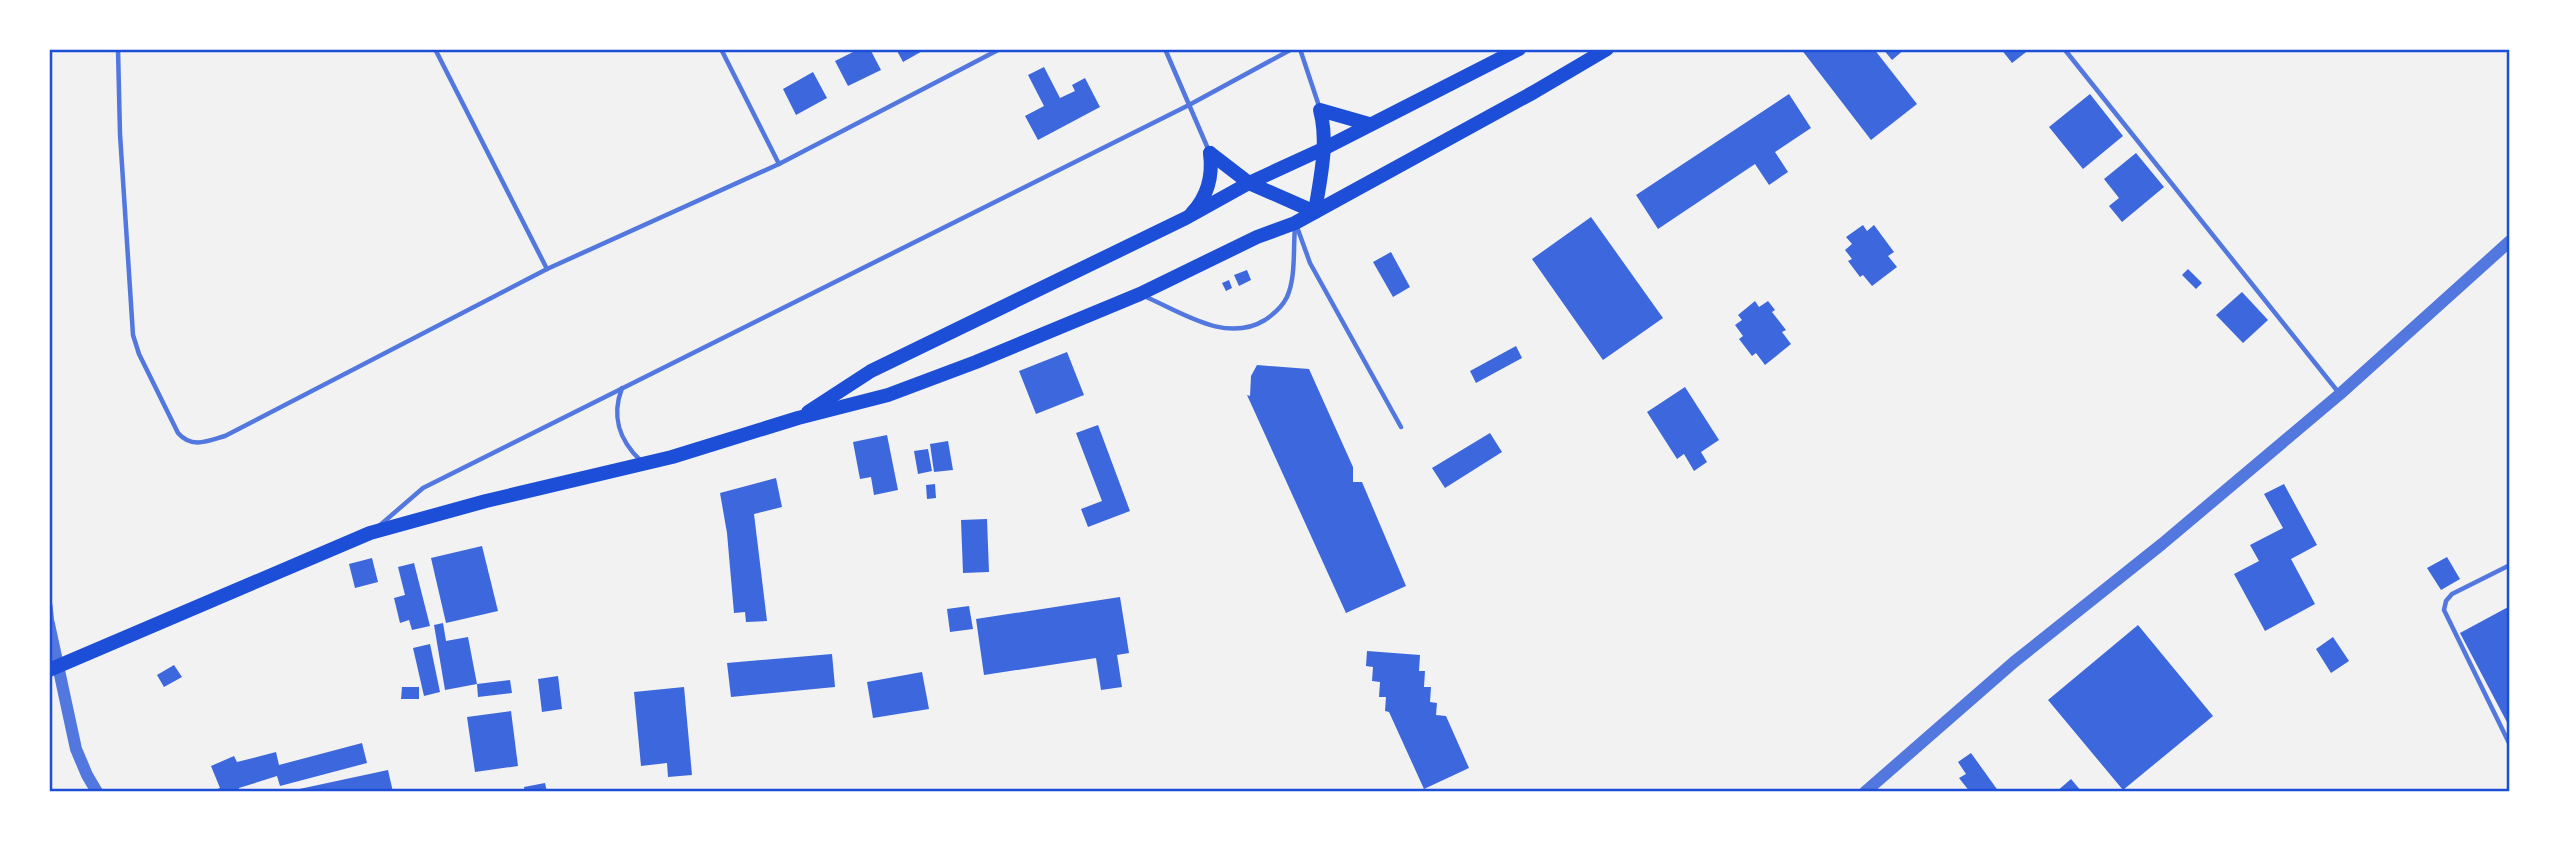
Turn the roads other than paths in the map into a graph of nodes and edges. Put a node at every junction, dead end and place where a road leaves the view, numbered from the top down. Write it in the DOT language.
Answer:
graph roads {
  1 [pos="118,49"];
  2 [pos="435,49"];
  3 [pos="721,49"];
  4 [pos="1000,49"];
  5 [pos="1165,49"];
  6 [pos="1292,49"];
  7 [pos="1300,49"];
  8 [pos="1520,49"];
  9 [pos="1607,49"];
  10 [pos="2065,50"];
  11 [pos="1189,105"];
  12 [pos="1320,110"];
  13 [pos="1369,124"];
  14 [pos="1325,148"];
  15 [pos="1210,153"];
  16 [pos="779,164"];
  17 [pos="1249,183"];
  18 [pos="1315,212"];
  19 [pos="1186,218"];
  20 [pos="1295,223"];
  21 [pos="2510,241"];
  22 [pos="547,269"];
  23 [pos="1140,294"];
  24 [pos="622,387"];
  25 [pos="2340,394"];
  26 [pos="799,418"];
  27 [pos="1401,427"];
  28 [pos="643,463"];
  29 [pos="370,533"];
  30 [pos="2510,565"];
  31 [pos="49,605"];
  32 [pos="50,624"];
  33 [pos="54,669"];
  34 [pos="2510,744"];
  35 [pos="97,792"];
  36 [pos="1865,792"];
  1 -- 22 [label="lane"];
  2 -- 22 [label="lane"];
  3 -- 16 [label="lane"];
  4 -- 16 [label="lane"];
  5 -- 11 [label="lane"];
  6 -- 11 [label="lane"];
  7 -- 12 [label="lane"];
  8 -- 13 [label="main road"];
  9 -- 18 [label="main road"];
  10 -- 25 [label="lane"];
  11 -- 15 [label="lane"];
  11 -- 24 [label="lane"];
  12 -- 13 [label="main road"];
  12 -- 14 [label="main road"];
  13 -- 14 [label="main road"];
  14 -- 17 [label="main road"];
  14 -- 18 [label="main road"];
  15 -- 17 [label="main road"];
  15 -- 19 [label="main road"];
  16 -- 22 [label="lane"];
  17 -- 18 [label="main road"];
  17 -- 19 [label="main road"];
  18 -- 20 [label="main road"];
  19 -- 26 [label="main road"];
  20 -- 23 [label="main road"];
  20 -- 23 [label="lane"];
  20 -- 27 [label="lane"];
  21 -- 25 [label="street"];
  23 -- 26 [label="main road"];
  24 -- 28 [label="lane"];
  24 -- 29 [label="lane"];
  25 -- 36 [label="street"];
  26 -- 28 [label="main road"];
  28 -- 29 [label="main road"];
  29 -- 33 [label="main road"];
  30 -- 34 [label="lane"];
  31 -- 32 [label="street"];
  32 -- 33 [label="street"];
  33 -- 35 [label="street"];
}
